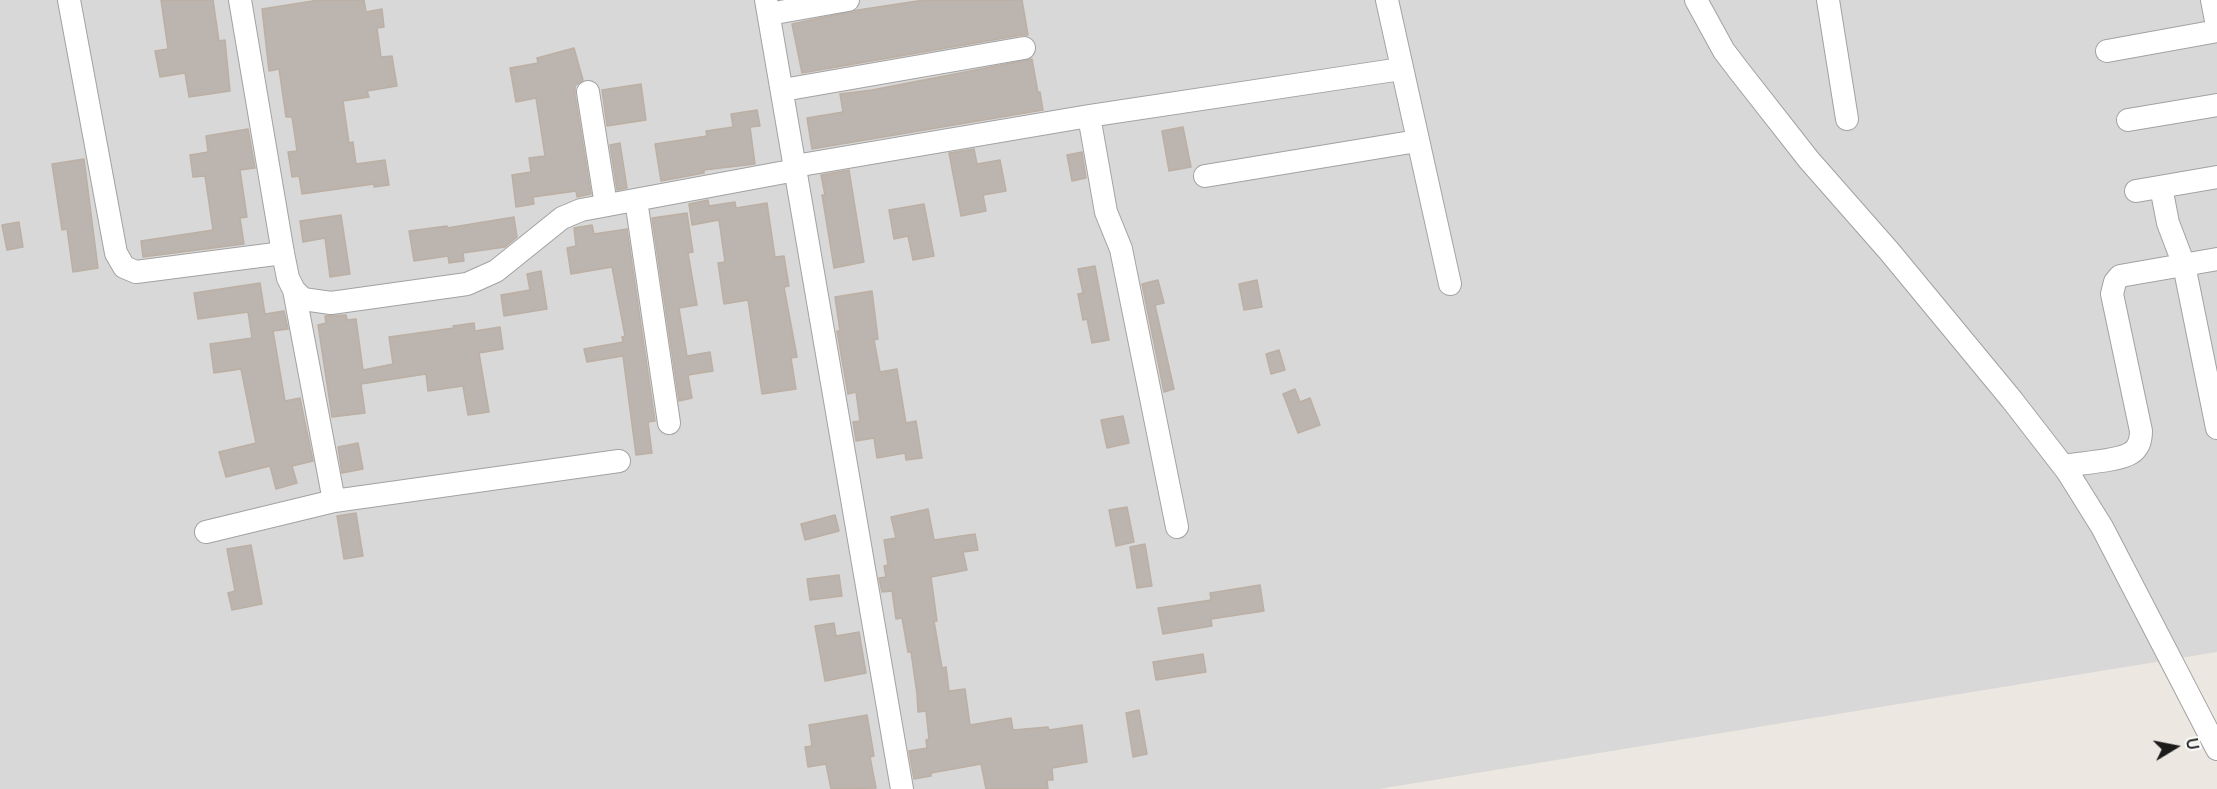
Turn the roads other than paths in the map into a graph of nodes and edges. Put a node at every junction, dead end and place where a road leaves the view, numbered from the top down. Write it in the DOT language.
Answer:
graph roads {
  1 [pos="69,0"];
  2 [pos="848,0"];
  3 [pos="1387,0"];
  4 [pos="1696,0"];
  5 [pos="1828,0"];
  6 [pos="2212,0"];
  7 [pos="246,1"];
  8 [pos="767,7"];
  9 [pos="2217,29"];
  10 [pos="1024,48"];
  11 [pos="2108,51"];
  12 [pos="1401,69"];
  13 [pos="783,90"];
  14 [pos="588,92"];
  15 [pos="2217,105"];
  16 [pos="1089,116"];
  17 [pos="1847,119"];
  18 [pos="2128,120"];
  19 [pos="1417,141"];
  20 [pos="796,168"];
  21 [pos="1205,176"];
  22 [pos="2217,177"];
  23 [pos="2161,187"];
  24 [pos="2136,191"];
  25 [pos="636,200"];
  26 [pos="606,205"];
  27 [pos="283,253"];
  28 [pos="2217,259"];
  29 [pos="2184,265"];
  30 [pos="1450,284"];
  31 [pos="294,290"];
  32 [pos="669,423"];
  33 [pos="2217,428"];
  34 [pos="619,461"];
  35 [pos="2064,466"];
  36 [pos="334,501"];
  37 [pos="1177,527"];
  38 [pos="206,532"];
  39 [pos="2217,749"];
  40 [pos="902,789"];
  1 -- 27 [label="street"];
  2 -- 8 [label="street"];
  3 -- 12 [label="street"];
  4 -- 35 [label="street"];
  5 -- 17 [label="street"];
  6 -- 9 [label="street"];
  7 -- 27 [label="street"];
  8 -- 13 [label="street"];
  9 -- 11 [label="street"];
  10 -- 13 [label="street"];
  12 -- 16 [label="street"];
  12 -- 19 [label="street"];
  13 -- 20 [label="street"];
  14 -- 26 [label="street"];
  15 -- 18 [label="street"];
  16 -- 20 [label="street"];
  16 -- 37 [label="street"];
  19 -- 21 [label="street"];
  19 -- 30 [label="street"];
  20 -- 25 [label="street"];
  20 -- 40 [label="street"];
  22 -- 23 [label="street"];
  23 -- 24 [label="street"];
  23 -- 29 [label="street"];
  25 -- 26 [label="street"];
  25 -- 32 [label="street"];
  26 -- 31 [label="street"];
  27 -- 31 [label="street"];
  28 -- 29 [label="street"];
  29 -- 33 [label="street"];
  29 -- 35 [label="street"];
  31 -- 36 [label="street"];
  34 -- 36 [label="street"];
  35 -- 39 [label="street"];
  36 -- 38 [label="street"];
}
